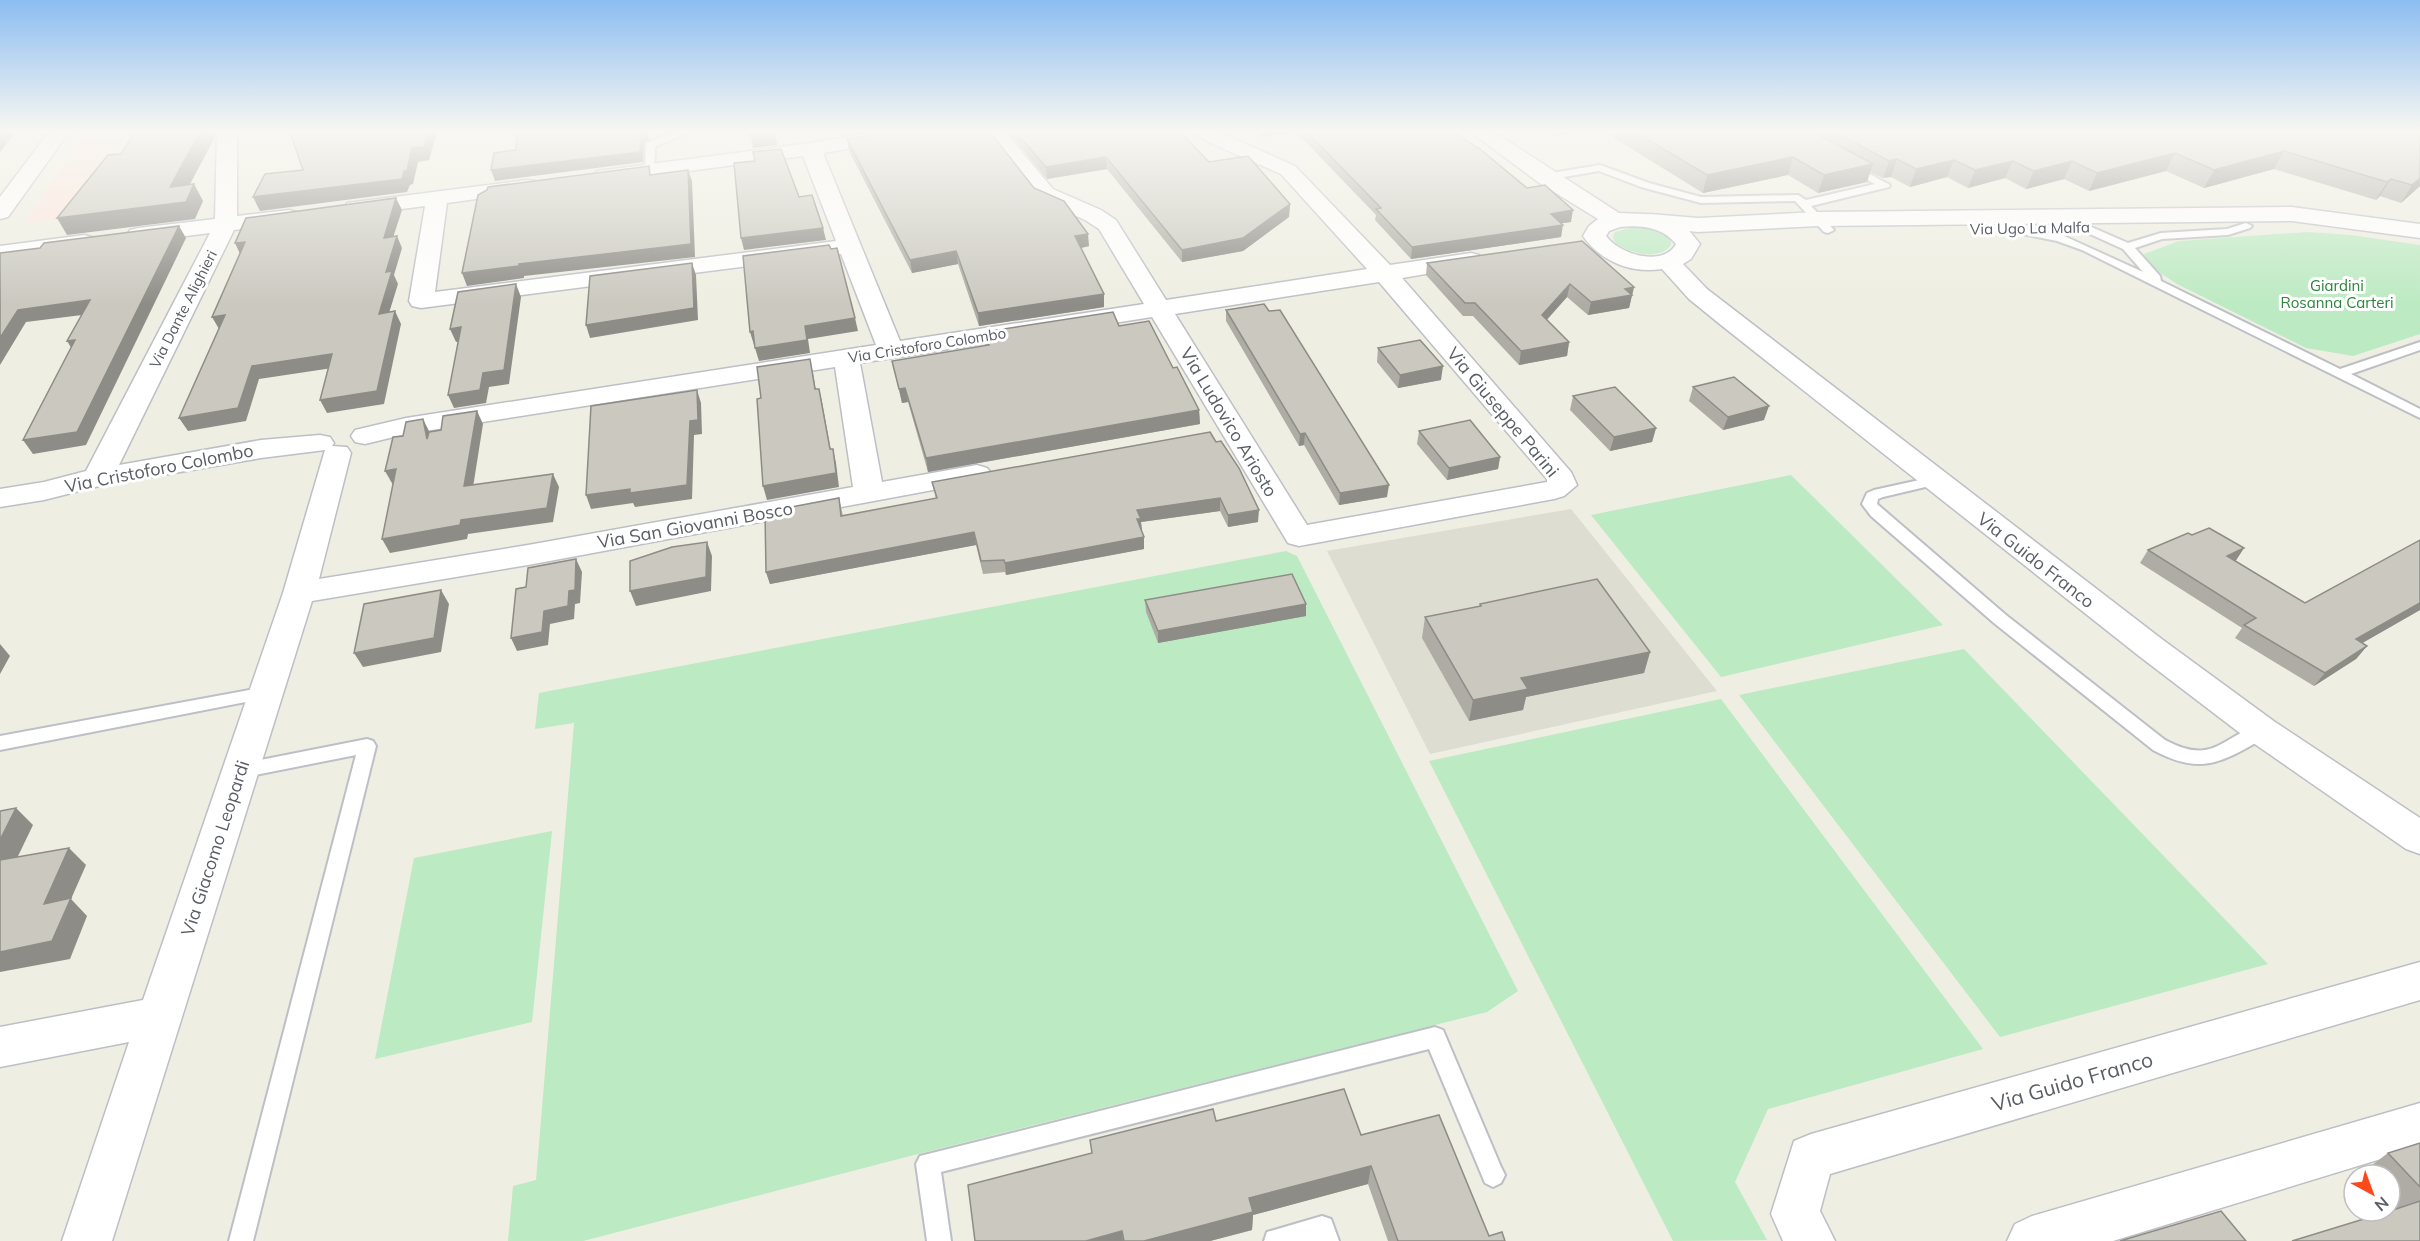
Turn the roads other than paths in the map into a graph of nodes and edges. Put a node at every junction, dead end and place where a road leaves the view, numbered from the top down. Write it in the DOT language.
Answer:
graph roads {
  1 [pos="16,190"];
  2 [pos="226,190"];
  3 [pos="498,190"];
  4 [pos="827,190"];
  5 [pos="1042,190"];
  6 [pos="1307,190"];
  7 [pos="1567,190"];
  8 [pos="1663,190"];
  9 [pos="1875,190"];
  10 [pos="437,198"];
  11 [pos="332,211"];
  12 [pos="0,212"];
  13 [pos="308,214"];
  14 [pos="2056,216"];
  15 [pos="1817,218"];
  16 [pos="1616,220"];
  17 [pos="1650,221"];
  18 [pos="226,225"];
  19 [pos="2246,226"];
  20 [pos="2085,228"];
  21 [pos="2012,229"];
  22 [pos="2420,231"];
  23 [pos="2420,243"];
  24 [pos="849,246"];
  25 [pos="2127,247"];
  26 [pos="0,253"];
  27 [pos="1489,257"];
  28 [pos="1674,259"];
  29 [pos="1384,273"];
  30 [pos="2158,282"];
  31 [pos="1160,308"];
  32 [pos="2420,346"];
  33 [pos="891,350"];
  34 [pos="846,357"];
  35 [pos="2339,374"];
  36 [pos="2420,414"];
  37 [pos="341,444"];
  38 [pos="998,471"];
  39 [pos="98,477"];
  40 [pos="1934,480"];
  41 [pos="869,494"];
  42 [pos="0,498"];
  43 [pos="1299,536"];
  44 [pos="299,593"];
  45 [pos="265,693"];
  46 [pos="2262,730"];
  47 [pos="0,743"];
  48 [pos="240,771"];
  49 [pos="2420,838"];
  50 [pos="2420,981"];
  51 [pos="159,1016"];
  52 [pos="0,1047"];
  53 [pos="2420,1125"];
  54 [pos="1493,1175"];
  55 [pos="87,1241"];
  56 [pos="241,1241"];
  57 [pos="939,1241"];
  58 [pos="1276,1241"];
  59 [pos="1327,1241"];
  60 [pos="1810,1241"];
  61 [pos="2032,1241"];
  1 -- 12 [label="street"];
  2 -- 18 [label="street, Via Dante Alighieri"];
  3 -- 10 [label="street"];
  4 -- 24 [label="street"];
  5 -- 31 [label="street, Via Ludovico Ariosto"];
  6 -- 29 [label="street"];
  7 -- 16 [label="street"];
  8 -- 15 [label="lane"];
  9 -- 15 [label="lane"];
  10 -- 11 [label="street"];
  10 -- 24 [label="street"];
  13 -- 18 [label="street"];
  14 -- 15 [label="street, Via Ugo La Malfa"];
  14 -- 20 [label="street"];
  14 -- 22 [label="street, Via Ugo La Malfa"];
  15 -- 17 [label="street, Via Ugo La Malfa"];
  15 -- 21 [label="street, Via Ugo La Malfa"];
  15 -- 28 [label="street, Via Ugo La Malfa"];
  16 -- 17 [label="street"];
  16 -- 28 [label="street"];
  17 -- 28 [label="street"];
  18 -- 26 [label="street"];
  18 -- 39 [label="street, Via Dante Alighieri"];
  19 -- 20 [label="street, Via Ugo La Malfa"];
  19 -- 23 [label="street, Via Ugo La Malfa"];
  19 -- 25 [label="lane"];
  20 -- 21 [label="street, Via Ugo La Malfa"];
  20 -- 25 [label="lane"];
  21 -- 30 [label="lane"];
  24 -- 33 [label="street"];
  25 -- 30 [label="lane"];
  27 -- 29 [label="street, Via Cristoforo Colombo"];
  28 -- 40 [label="street, Via Guido Franco"];
  29 -- 31 [label="street, Via Cristoforo Colombo"];
  29 -- 43 [label="street, Via Giuseppe Parini"];
  30 -- 35 [label="lane"];
  31 -- 33 [label="street, Via Cristoforo Colombo"];
  31 -- 43 [label="street, Via Ludovico Ariosto"];
  32 -- 35 [label="lane"];
  33 -- 34 [label="street, Via Cristoforo Colombo"];
  34 -- 37 [label="street, Via Cristoforo Colombo"];
  34 -- 41 [label="street"];
  35 -- 36 [label="lane"];
  37 -- 39 [label="street, Via Cristoforo Colombo"];
  37 -- 44 [label="street, Via Giacomo Leopardi"];
  38 -- 41 [label="street, Via San Giovanni Bosco"];
  39 -- 42 [label="street, Via Cristoforo Colombo"];
  40 -- 46 [label="street, Via Guido Franco"];
  40 -- 46 [label="lane"];
  41 -- 44 [label="street, Via San Giovanni Bosco"];
  44 -- 45 [label="street, Via Giacomo Leopardi"];
  45 -- 47 [label="lane"];
  45 -- 48 [label="street, Via Giacomo Leopardi"];
  46 -- 49 [label="street, Via Guido Franco"];
  48 -- 51 [label="street, Via Giacomo Leopardi"];
  48 -- 56 [label="lane"];
  50 -- 60 [label="street, Via Guido Franco"];
  51 -- 52 [label="street"];
  51 -- 55 [label="street, Via Giacomo Leopardi"];
  53 -- 61 [label="street"];
  54 -- 57 [label="lane"];
  58 -- 59 [label="lane"];
}
